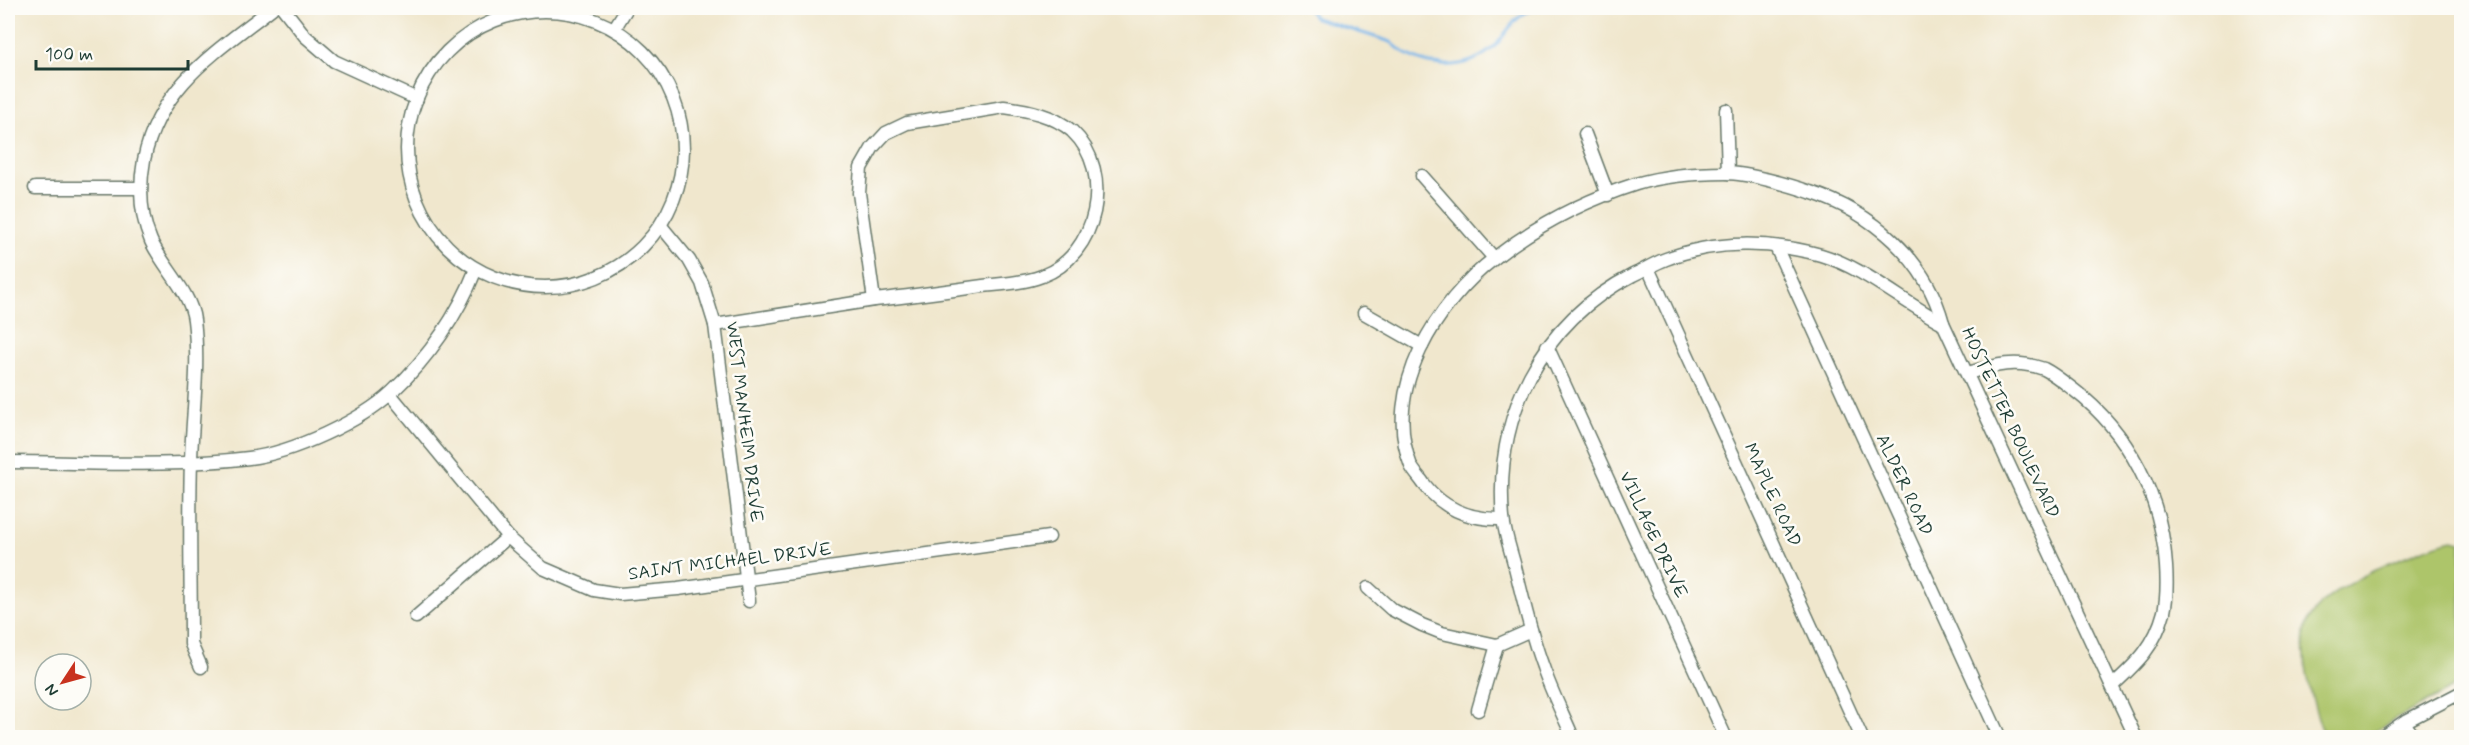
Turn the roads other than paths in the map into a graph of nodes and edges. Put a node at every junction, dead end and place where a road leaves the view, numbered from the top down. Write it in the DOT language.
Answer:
graph roads {
  1 [pos="272,8"];
  2 [pos="283,8"];
  3 [pos="627,8"];
  4 [pos="614,29"];
  5 [pos="417,99"];
  6 [pos="1726,110"];
  7 [pos="1585,134"];
  8 [pos="1728,173"];
  9 [pos="1422,176"];
  10 [pos="35,188"];
  11 [pos="141,188"];
  12 [pos="1608,195"];
  13 [pos="661,226"];
  14 [pos="1776,247"];
  15 [pos="1494,258"];
  16 [pos="476,268"];
  17 [pos="1648,268"];
  18 [pos="874,300"];
  19 [pos="1364,313"];
  20 [pos="1943,323"];
  21 [pos="715,326"];
  22 [pos="1422,346"];
  23 [pos="1547,346"];
  24 [pos="1968,373"];
  25 [pos="390,394"];
  26 [pos="8,462"];
  27 [pos="191,463"];
  28 [pos="1503,519"];
  29 [pos="508,537"];
  30 [pos="1049,537"];
  31 [pos="745,579"];
  32 [pos="1368,588"];
  33 [pos="749,600"];
  34 [pos="416,617"];
  35 [pos="1531,630"];
  36 [pos="1497,645"];
  37 [pos="201,667"];
  38 [pos="2113,685"];
  39 [pos="2462,692"];
  40 [pos="1478,710"];
  41 [pos="2404,722"];
  42 [pos="1573,738"];
  43 [pos="1726,738"];
  44 [pos="1863,738"];
  45 [pos="2000,738"];
  46 [pos="2136,738"];
  47 [pos="2381,738"];
  48 [pos="2414,738"];
  1 -- 11 [label="street"];
  2 -- 5 [label="street"];
  3 -- 4 [label="street"];
  4 -- 5 [label="street"];
  4 -- 13 [label="street"];
  5 -- 16 [label="street"];
  6 -- 8 [label="street"];
  7 -- 12 [label="street"];
  8 -- 12 [label="street"];
  8 -- 20 [label="street"];
  9 -- 15 [label="street"];
  10 -- 11 [label="street"];
  11 -- 27 [label="street"];
  12 -- 15 [label="street"];
  13 -- 16 [label="street"];
  13 -- 21 [label="street, WEST MANHEIM DRIVE"];
  14 -- 17 [label="street, HOSTETTER BOULEVARD"];
  14 -- 20 [label="street, HOSTETTER BOULEVARD"];
  14 -- 45 [label="street, ALDER ROAD"];
  15 -- 22 [label="street"];
  16 -- 25 [label="street"];
  17 -- 23 [label="street, HOSTETTER BOULEVARD"];
  17 -- 44 [label="street, MAPLE ROAD"];
  18 -- 18 [label="street"];
  18 -- 21 [label="street"];
  19 -- 22 [label="street"];
  20 -- 24 [label="street, HOSTETTER BOULEVARD"];
  21 -- 31 [label="street, WEST MANHEIM DRIVE"];
  22 -- 28 [label="street"];
  23 -- 28 [label="street, HOSTETTER BOULEVARD"];
  23 -- 43 [label="street, VILLAGE DRIVE"];
  24 -- 38 [label="street, HOSTETTER BOULEVARD"];
  24 -- 38 [label="street"];
  25 -- 27 [label="street"];
  25 -- 29 [label="street, SAINT MICHAEL DRIVE"];
  26 -- 27 [label="street"];
  27 -- 37 [label="street"];
  28 -- 35 [label="street, HOSTETTER BOULEVARD"];
  29 -- 31 [label="street, SAINT MICHAEL DRIVE"];
  29 -- 34 [label="street"];
  30 -- 31 [label="street, SAINT MICHAEL DRIVE"];
  31 -- 33 [label="street, WEST MANHEIM DRIVE"];
  32 -- 36 [label="street"];
  35 -- 36 [label="street"];
  35 -- 42 [label="street, HOSTETTER BOULEVARD"];
  36 -- 40 [label="street"];
  38 -- 46 [label="street, HOSTETTER BOULEVARD"];
  39 -- 41 [label="street"];
  41 -- 47 [label="street"];
  41 -- 48 [label="street"];
}
